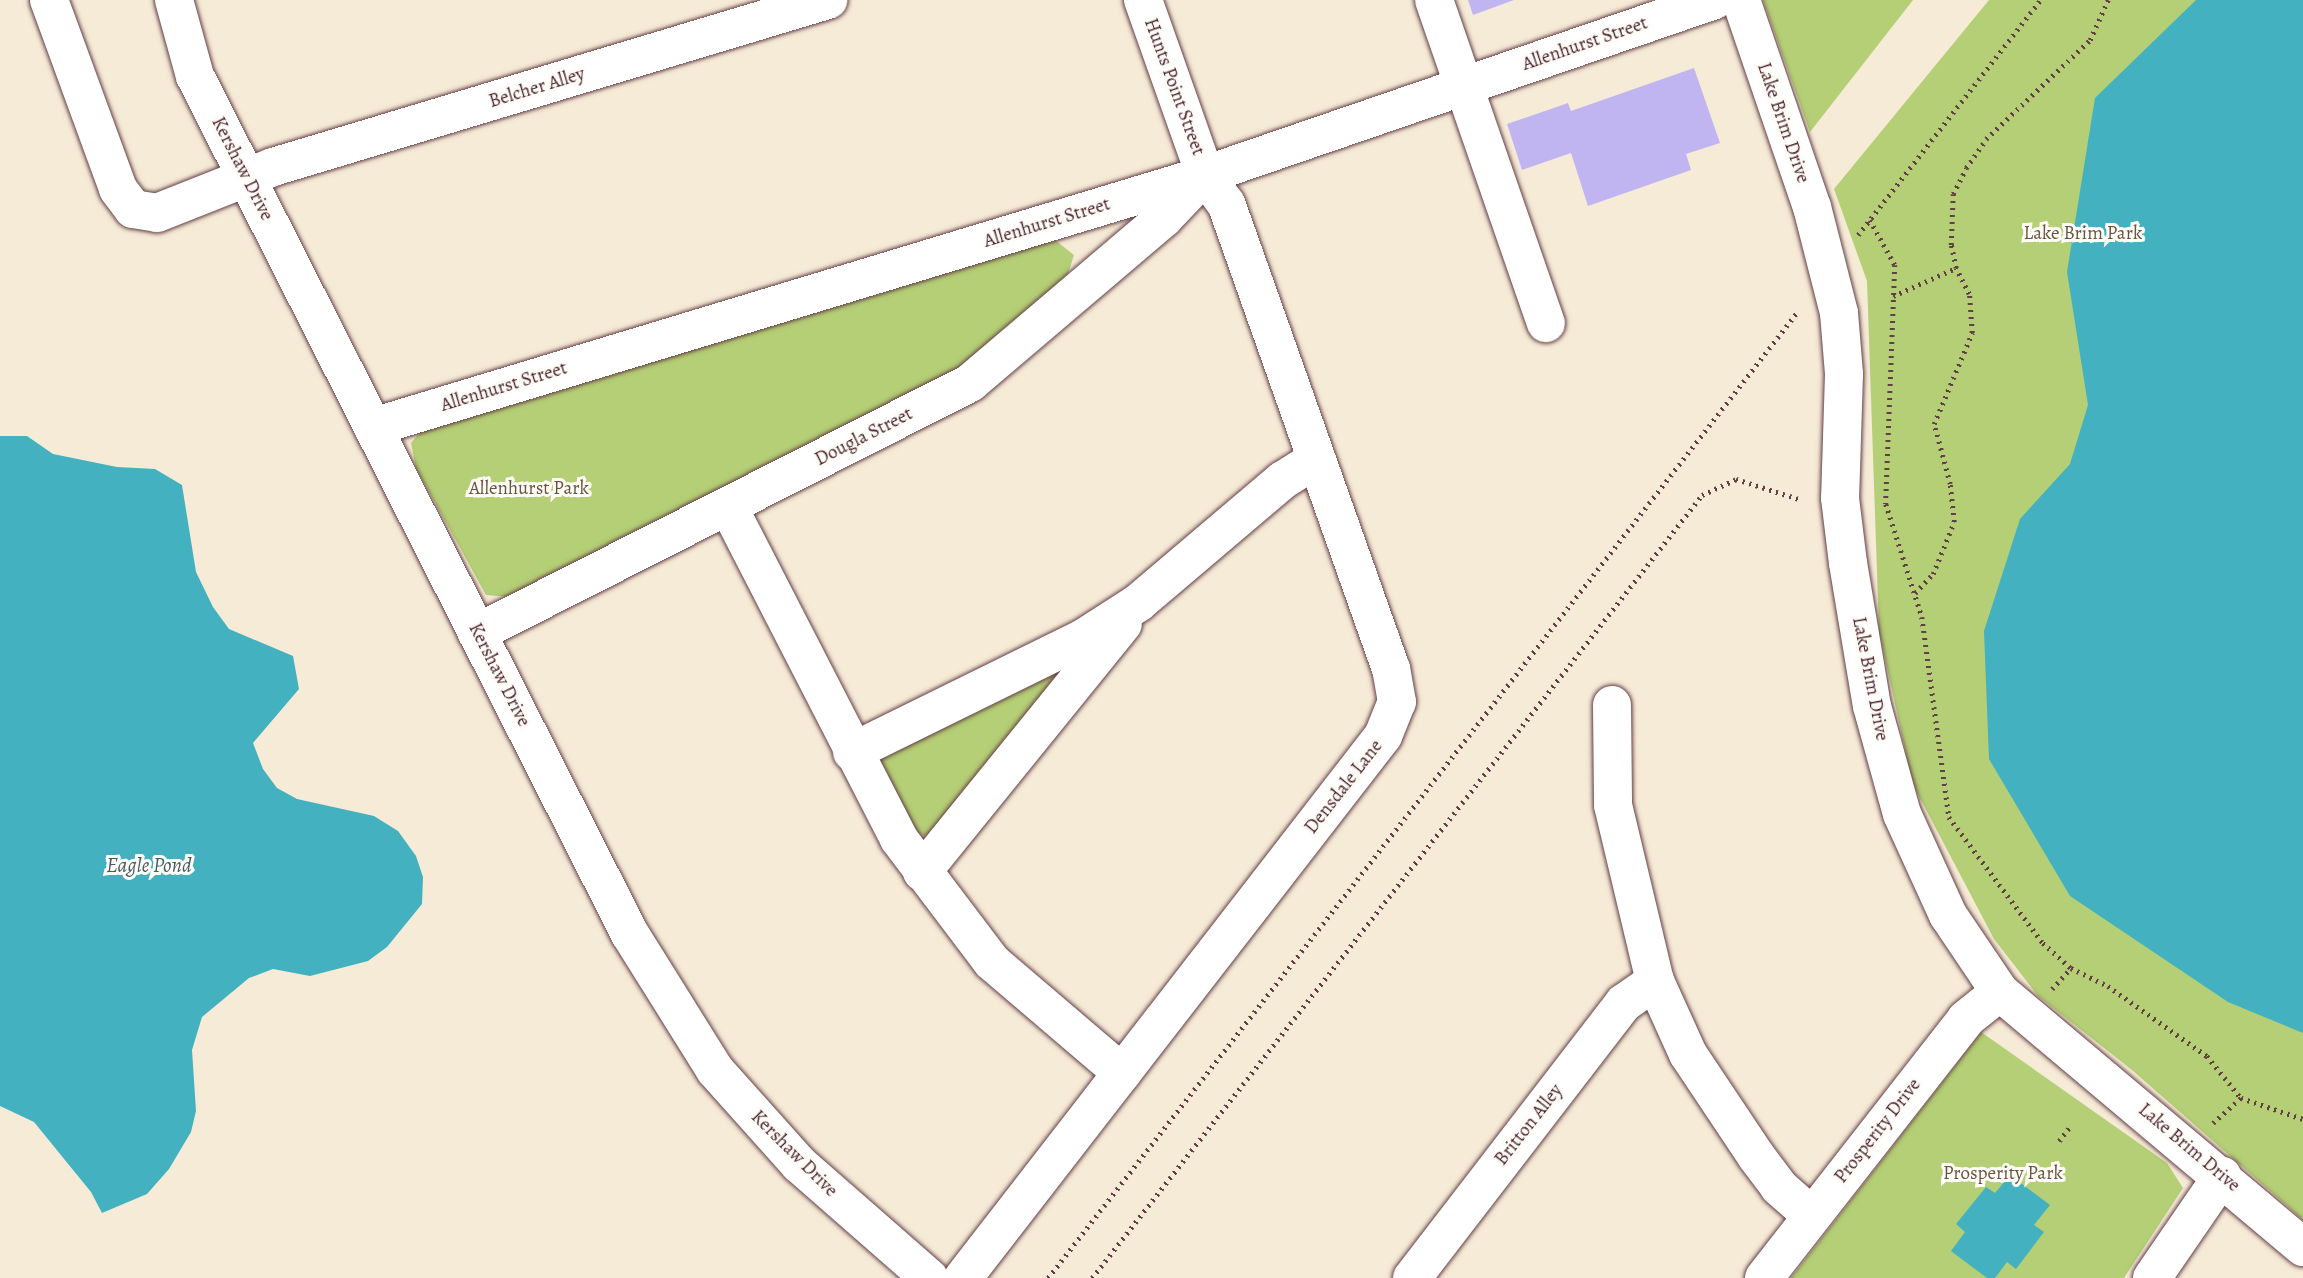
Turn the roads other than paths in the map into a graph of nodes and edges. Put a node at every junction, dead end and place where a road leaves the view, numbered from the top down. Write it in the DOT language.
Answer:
graph roads {
  1 [pos="49,0"];
  2 [pos="174,0"];
  3 [pos="828,0"];
  4 [pos="1143,0"];
  5 [pos="1434,0"];
  6 [pos="1715,0"];
  7 [pos="1741,0"];
  8 [pos="1464,86"];
  9 [pos="1205,175"];
  10 [pos="247,178"];
  11 [pos="1546,323"];
  12 [pos="373,427"];
  13 [pos="1316,459"];
  14 [pos="728,506"];
  15 [pos="1138,603"];
  16 [pos="477,633"];
  17 [pos="1612,705"];
  18 [pos="852,752"];
  19 [pos="922,872"];
  20 [pos="1655,981"];
  21 [pos="2000,992"];
  22 [pos="1122,1073"];
  23 [pos="2222,1176"];
  24 [pos="1812,1216"];
  25 [pos="2303,1247"];
  26 [pos="929,1278"];
  27 [pos="963,1278"];
  28 [pos="1412,1278"];
  29 [pos="1764,1278"];
  30 [pos="2152,1278"];
  1 -- 10 [label="street, Belcher Alley"];
  2 -- 10 [label="street, Kershaw Drive"];
  3 -- 10 [label="street, Belcher Alley"];
  4 -- 9 [label="street, Hunts Point Street"];
  5 -- 8 [label="street"];
  6 -- 8 [label="street, Allenhurst Street"];
  7 -- 21 [label="street, Lake Brim Drive"];
  8 -- 9 [label="street, Allenhurst Street"];
  8 -- 11 [label="street"];
  9 -- 12 [label="street, Allenhurst Street"];
  9 -- 13 [label="street, Densdale Lane"];
  9 -- 14 [label="street, Dougla Street"];
  10 -- 12 [label="street, Kershaw Drive"];
  12 -- 16 [label="street, Kershaw Drive"];
  13 -- 15 [label="street"];
  13 -- 22 [label="street, Densdale Lane"];
  14 -- 16 [label="street, Dougla Street"];
  14 -- 18 [label="street"];
  15 -- 18 [label="street"];
  15 -- 19 [label="street"];
  16 -- 26 [label="street, Kershaw Drive"];
  17 -- 20 [label="street"];
  18 -- 19 [label="street"];
  19 -- 22 [label="street"];
  20 -- 24 [label="street"];
  20 -- 28 [label="street, Britton Alley"];
  21 -- 23 [label="street, Lake Brim Drive"];
  21 -- 24 [label="street, Prosperity Drive"];
  22 -- 27 [label="street, Densdale Lane"];
  23 -- 25 [label="street, Lake Brim Drive"];
  23 -- 30 [label="street"];
  24 -- 29 [label="street, Prosperity Drive"];
}
